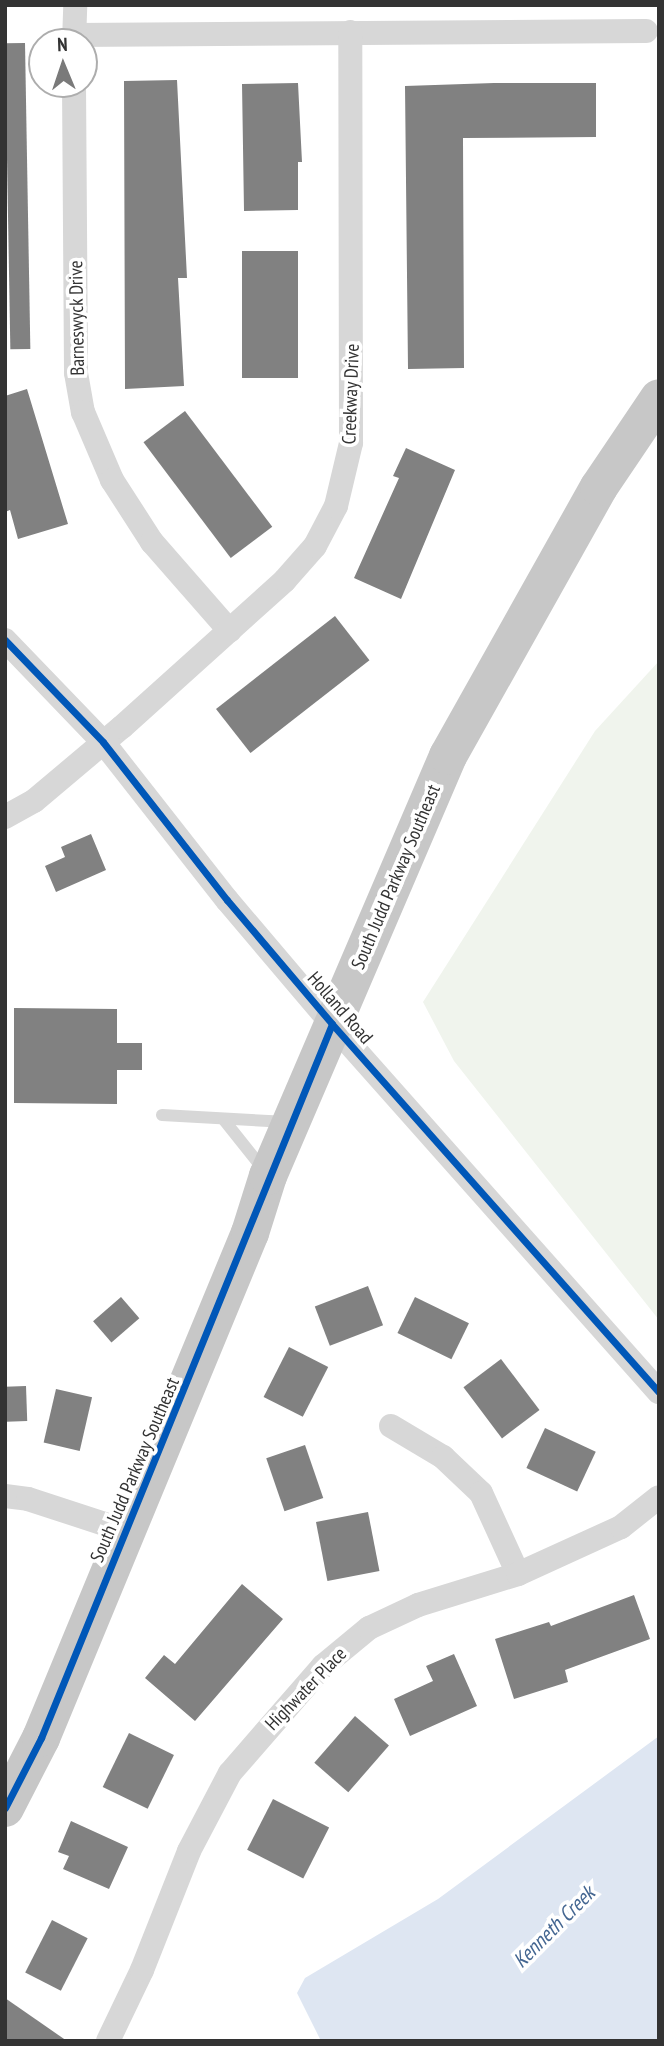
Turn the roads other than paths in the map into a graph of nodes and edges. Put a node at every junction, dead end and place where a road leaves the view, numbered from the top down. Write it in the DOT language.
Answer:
graph roads {
  1 [pos="75,5"];
  2 [pos="74,28"];
  3 [pos="646,31"];
  4 [pos="350,32"];
  5 [pos="98,37"];
  6 [pos="74,98"];
  7 [pos="659,398"];
  8 [pos="230,631"];
  9 [pos="5,640"];
  10 [pos="103,742"];
  11 [pos="5,817"];
  12 [pos="332,1024"];
  13 [pos="162,1115"];
  14 [pos="224,1120"];
  15 [pos="291,1122"];
  16 [pos="268,1177"];
  17 [pos="659,1392"];
  18 [pos="391,1426"];
  19 [pos="5,1496"];
  20 [pos="659,1497"];
  21 [pos="126,1531"];
  22 [pos="518,1574"];
  23 [pos="5,1808"];
  24 [pos="108,2041"];
  1 -- 2 [label="street"];
  3 -- 4 [label="street"];
  4 -- 5 [label="street"];
  4 -- 8 [label="street, Creekway Drive"];
  6 -- 8 [label="street, Barneswyck Drive"];
  7 -- 12 [label="highway, South Judd Parkway Southeast"];
  8 -- 10 [label="street, Creekway Drive"];
  9 -- 10 [label="street, Holland Road"];
  10 -- 11 [label="street, Creekway Drive"];
  10 -- 12 [label="street, Holland Road"];
  12 -- 15 [label="highway, South Judd Parkway Southeast"];
  12 -- 17 [label="street, Holland Road"];
  13 -- 14 [label="lane"];
  14 -- 15 [label="lane"];
  14 -- 16 [label="lane"];
  15 -- 16 [label="highway, South Judd Parkway Southeast"];
  16 -- 21 [label="highway, South Judd Parkway Southeast"];
  18 -- 22 [label="street"];
  19 -- 21 [label="street"];
  20 -- 22 [label="street, Highwater Place"];
  21 -- 23 [label="highway, South Judd Parkway Southeast"];
  22 -- 24 [label="street, Highwater Place"];
}
